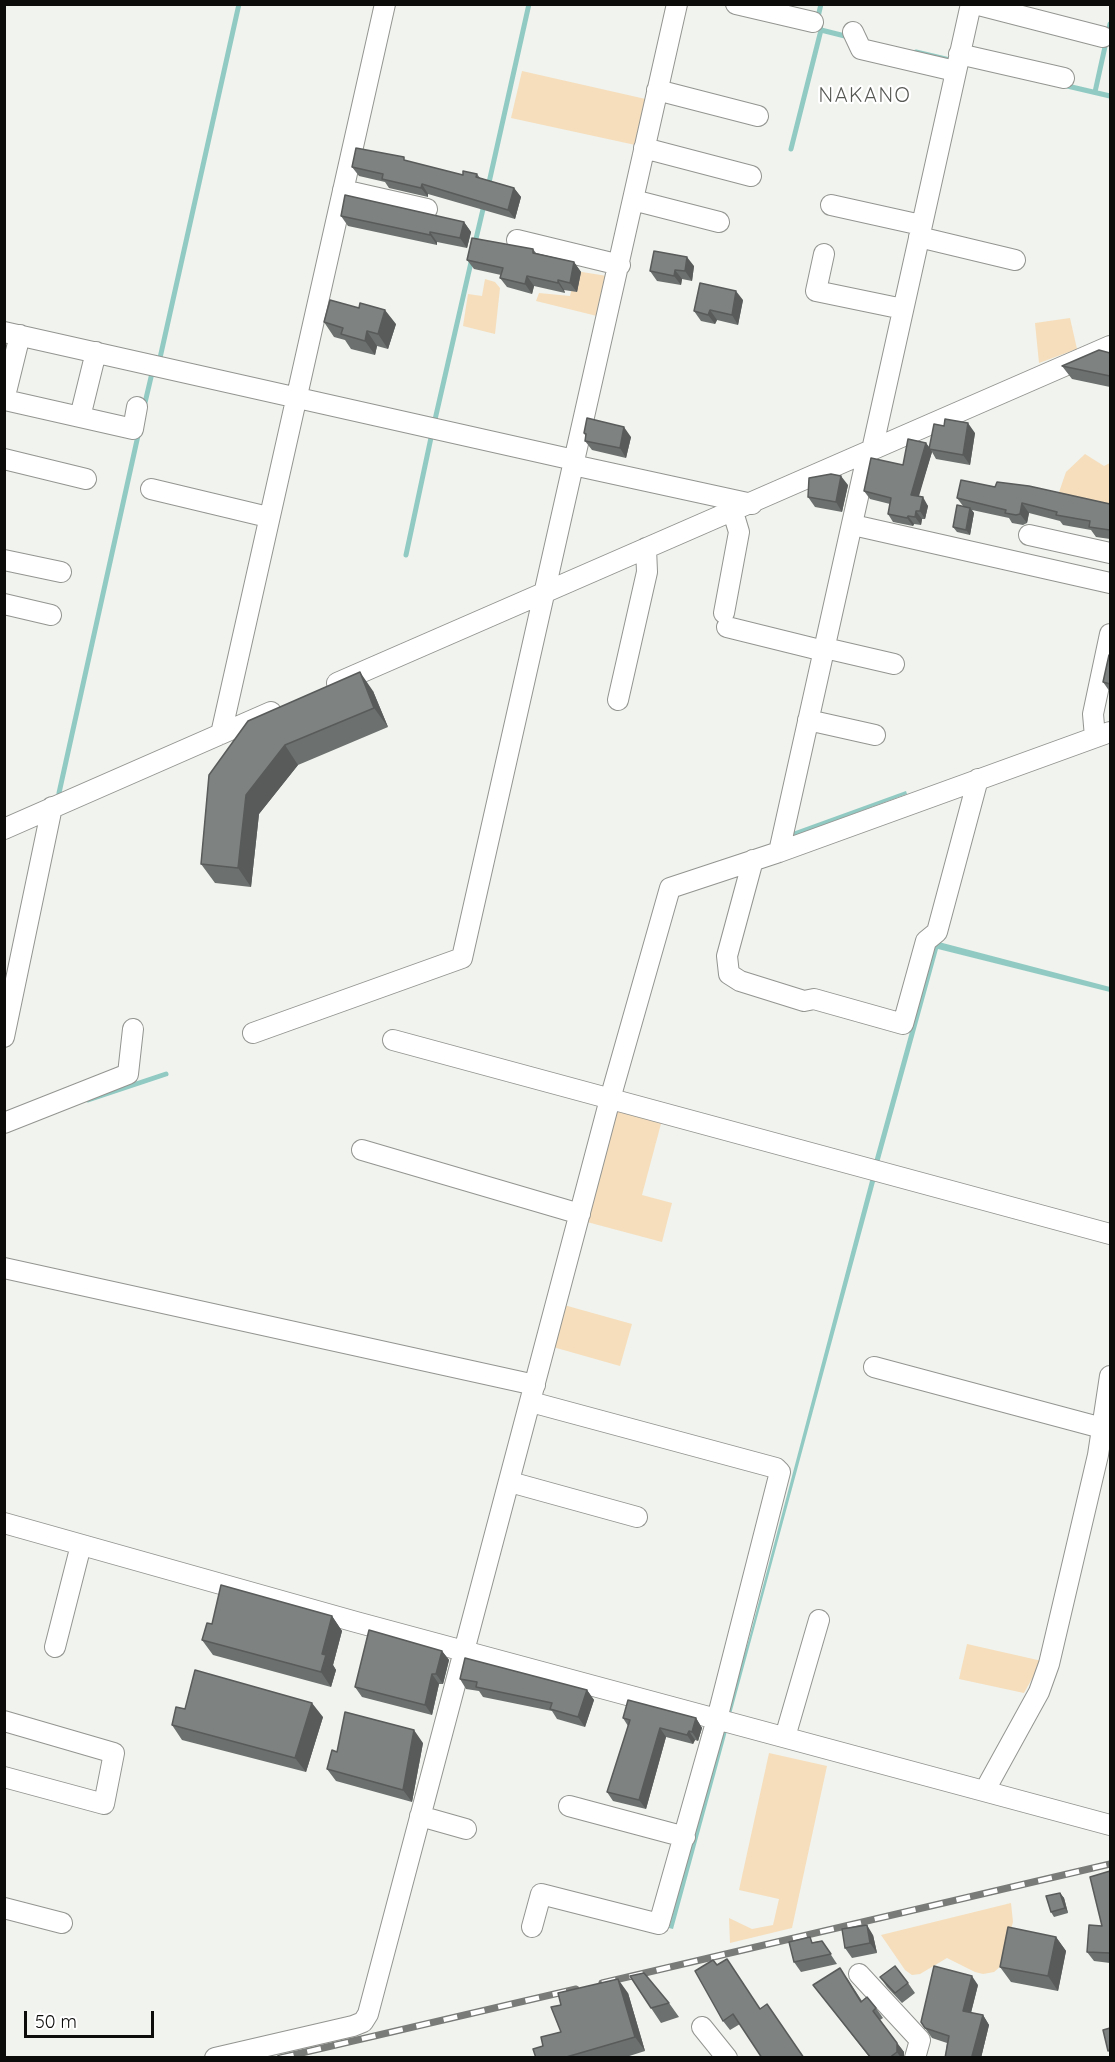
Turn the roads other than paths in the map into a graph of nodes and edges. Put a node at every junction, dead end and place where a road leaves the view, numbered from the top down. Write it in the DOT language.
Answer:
graph roads {
  1 [pos="385,4"];
  2 [pos="677,4"];
  3 [pos="736,4"];
  4 [pos="973,4"];
  5 [pos="813,22"];
  6 [pos="853,32"];
  7 [pos="1103,37"];
  8 [pos="957,63"];
  9 [pos="1064,78"];
  10 [pos="657,90"];
  11 [pos="758,116"];
  12 [pos="644,148"];
  13 [pos="751,176"];
  14 [pos="343,190"];
  15 [pos="633,200"];
  16 [pos="831,205"];
  17 [pos="427,209"];
  18 [pos="719,222"];
  19 [pos="920,231"];
  20 [pos="517,240"];
  21 [pos="824,254"];
  22 [pos="1015,260"];
  23 [pos="620,265"];
  24 [pos="903,309"];
  25 [pos="12,334"];
  26 [pos="1110,346"];
  27 [pos="96,352"];
  28 [pos="296,396"];
  29 [pos="5,400"];
  30 [pos="137,408"];
  31 [pos="80,417"];
  32 [pos="870,451"];
  33 [pos="4,459"];
  34 [pos="574,462"];
  35 [pos="86,479"];
  36 [pos="152,489"];
  37 [pos="752,504"];
  38 [pos="733,512"];
  39 [pos="268,517"];
  40 [pos="853,525"];
  41 [pos="1029,535"];
  42 [pos="646,548"];
  43 [pos="1110,553"];
  44 [pos="4,560"];
  45 [pos="61,572"];
  46 [pos="1110,584"];
  47 [pos="544,591"];
  48 [pos="4,604"];
  49 [pos="51,615"];
  50 [pos="1110,634"];
  51 [pos="824,650"];
  52 [pos="894,664"];
  53 [pos="317,692"];
  54 [pos="618,700"];
  55 [pos="285,706"];
  56 [pos="808,720"];
  57 [pos="221,734"];
  58 [pos="875,735"];
  59 [pos="1103,735"];
  60 [pos="978,779"];
  61 [pos="52,807"];
  62 [pos="4,829"];
  63 [pos="779,852"];
  64 [pos="753,860"];
  65 [pos="133,1029"];
  66 [pos="253,1033"];
  67 [pos="4,1037"];
  68 [pos="393,1040"];
  69 [pos="610,1099"];
  70 [pos="4,1123"];
  71 [pos="362,1150"];
  72 [pos="580,1214"];
  73 [pos="1110,1234"];
  74 [pos="4,1268"];
  75 [pos="874,1367"];
  76 [pos="1110,1376"];
  77 [pos="533,1393"];
  78 [pos="1108,1403"];
  79 [pos="1102,1428"];
  80 [pos="1104,1456"];
  81 [pos="510,1482"];
  82 [pos="637,1517"];
  83 [pos="4,1522"];
  84 [pos="81,1545"];
  85 [pos="819,1620"];
  86 [pos="55,1647"];
  87 [pos="463,1649"];
  88 [pos="717,1719"];
  89 [pos="4,1722"];
  90 [pos="784,1737"];
  91 [pos="4,1777"];
  92 [pos="985,1790"];
  93 [pos="569,1806"];
  94 [pos="420,1816"];
  95 [pos="1110,1825"];
  96 [pos="465,1829"];
  97 [pos="685,1837"];
  98 [pos="4,1908"];
  99 [pos="62,1923"];
  100 [pos="532,1927"];
  101 [pos="859,1974"];
  102 [pos="702,2026"];
  103 [pos="215,2058"];
  104 [pos="727,2058"];
  105 [pos="915,2058"];
  1 -- 14 [label="street"];
  2 -- 10 [label="street"];
  3 -- 5 [label="street"];
  4 -- 7 [label="street"];
  4 -- 8 [label="street"];
  6 -- 8 [label="street"];
  8 -- 9 [label="street"];
  8 -- 19 [label="street"];
  10 -- 11 [label="street"];
  10 -- 12 [label="street"];
  12 -- 13 [label="street"];
  12 -- 15 [label="street"];
  14 -- 17 [label="street"];
  14 -- 28 [label="street"];
  15 -- 18 [label="street"];
  15 -- 23 [label="street"];
  16 -- 19 [label="street"];
  19 -- 22 [label="street"];
  19 -- 24 [label="street"];
  20 -- 23 [label="street"];
  21 -- 24 [label="street"];
  23 -- 34 [label="street"];
  24 -- 32 [label="street"];
  25 -- 27 [label="street"];
  25 -- 29 [label="street"];
  26 -- 32 [label="street"];
  27 -- 28 [label="street"];
  27 -- 31 [label="street"];
  28 -- 34 [label="street"];
  28 -- 39 [label="street"];
  29 -- 31 [label="street"];
  30 -- 31 [label="street"];
  32 -- 37 [label="street"];
  32 -- 40 [label="street"];
  33 -- 35 [label="street"];
  34 -- 37 [label="street"];
  34 -- 47 [label="street"];
  36 -- 39 [label="street"];
  37 -- 38 [label="street"];
  38 -- 42 [label="street"];
  38 -- 51 [label="street"];
  39 -- 57 [label="street"];
  40 -- 46 [label="street"];
  40 -- 51 [label="street"];
  41 -- 43 [label="street"];
  42 -- 47 [label="street"];
  42 -- 54 [label="street"];
  44 -- 45 [label="street"];
  47 -- 53 [label="street"];
  47 -- 66 [label="street"];
  48 -- 49 [label="street"];
  50 -- 59 [label="street"];
  51 -- 52 [label="street"];
  51 -- 56 [label="street"];
  55 -- 57 [label="street"];
  56 -- 58 [label="street"];
  56 -- 63 [label="street"];
  57 -- 61 [label="street"];
  59 -- 60 [label="street"];
  60 -- 63 [label="street"];
  60 -- 64 [label="street"];
  61 -- 62 [label="street"];
  61 -- 67 [label="street"];
  63 -- 64 [label="street"];
  64 -- 69 [label="street"];
  65 -- 70 [label="street"];
  68 -- 69 [label="street"];
  69 -- 72 [label="street"];
  69 -- 73 [label="street"];
  71 -- 72 [label="street"];
  72 -- 77 [label="street"];
  74 -- 77 [label="street"];
  75 -- 79 [label="street"];
  76 -- 78 [label="street"];
  77 -- 81 [label="street"];
  77 -- 88 [label="street"];
  78 -- 79 [label="street"];
  79 -- 80 [label="street"];
  80 -- 92 [label="street"];
  81 -- 82 [label="street"];
  81 -- 87 [label="street"];
  83 -- 84 [label="street"];
  84 -- 86 [label="street"];
  84 -- 87 [label="street"];
  85 -- 90 [label="street"];
  87 -- 88 [label="street"];
  87 -- 94 [label="street"];
  88 -- 90 [label="street"];
  88 -- 97 [label="street"];
  89 -- 91 [label="street"];
  90 -- 92 [label="street"];
  92 -- 95 [label="street"];
  93 -- 97 [label="street"];
  94 -- 96 [label="street"];
  94 -- 103 [label="street"];
  97 -- 100 [label="street"];
  98 -- 99 [label="street"];
  101 -- 105 [label="street"];
  102 -- 104 [label="street"];
}
